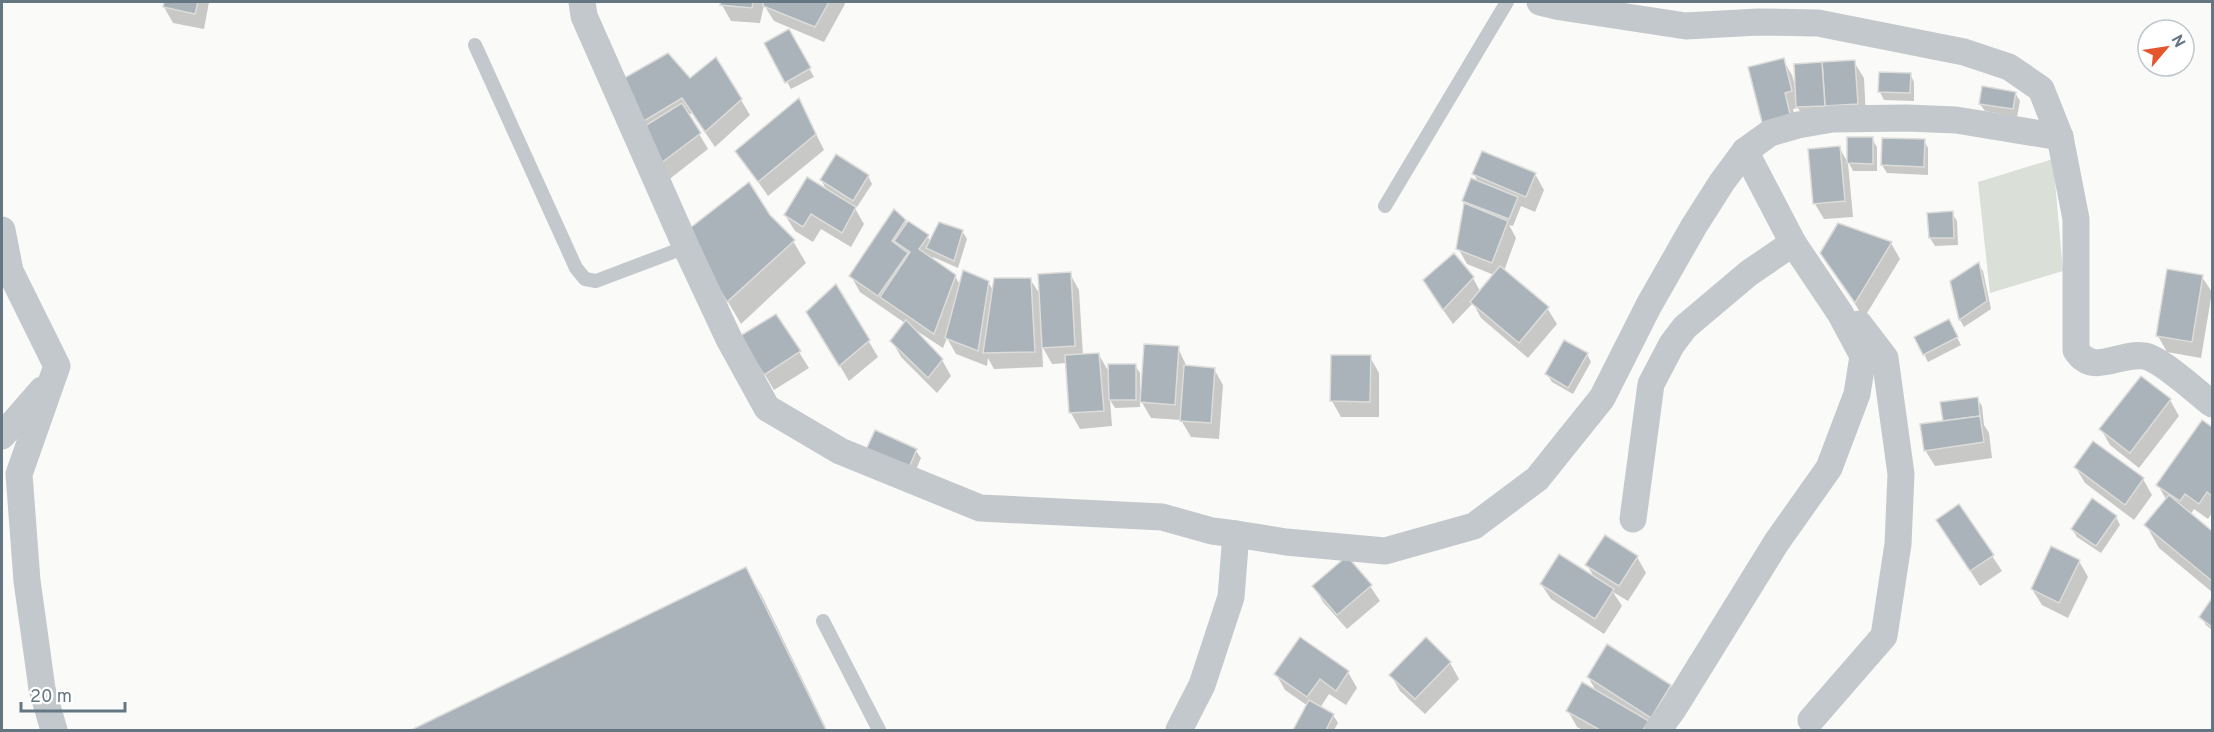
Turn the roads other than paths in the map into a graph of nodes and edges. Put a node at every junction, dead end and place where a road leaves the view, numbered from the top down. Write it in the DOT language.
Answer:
graph roads {
  1 [pos="582,2"];
  2 [pos="1507,2"];
  3 [pos="1540,2"];
  4 [pos="475,45"];
  5 [pos="2060,137"];
  6 [pos="1745,151"];
  7 [pos="1385,206"];
  8 [pos="2,230"];
  9 [pos="1793,243"];
  10 [pos="686,247"];
  11 [pos="1840,314"];
  12 [pos="57,366"];
  13 [pos="2212,404"];
  14 [pos="2,436"];
  15 [pos="1633,519"];
  16 [pos="1236,534"];
  17 [pos="823,621"];
  18 [pos="1811,720"];
  19 [pos="54,730"];
  20 [pos="879,730"];
  21 [pos="1179,730"];
  22 [pos="1658,730"];
  1 -- 10 [label="street"];
  2 -- 7 [label="lane"];
  3 -- 5 [label="street"];
  4 -- 10 [label="lane"];
  5 -- 6 [label="street"];
  5 -- 13 [label="street"];
  6 -- 9 [label="street"];
  6 -- 16 [label="street"];
  8 -- 12 [label="street"];
  9 -- 11 [label="street"];
  9 -- 15 [label="street"];
  10 -- 16 [label="street"];
  11 -- 18 [label="street"];
  11 -- 22 [label="street"];
  12 -- 14 [label="street"];
  12 -- 19 [label="street"];
  16 -- 21 [label="street"];
  17 -- 20 [label="lane"];
}
